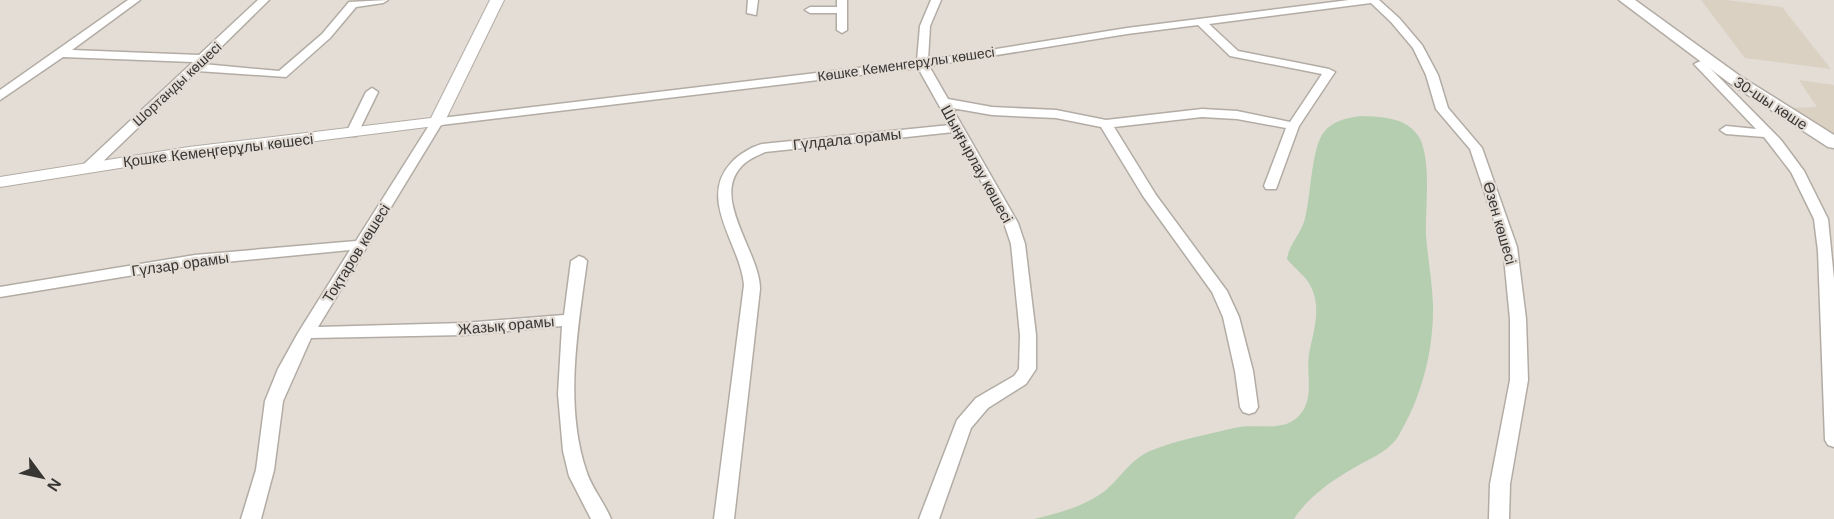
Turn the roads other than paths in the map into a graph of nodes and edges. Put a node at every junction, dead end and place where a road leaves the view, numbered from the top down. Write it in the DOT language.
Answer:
graph roads {
  1 [pos="135,0"];
  2 [pos="264,0"];
  3 [pos="383,0"];
  4 [pos="497,0"];
  5 [pos="753,0"];
  6 [pos="936,0"];
  7 [pos="1373,0"];
  8 [pos="1626,0"];
  9 [pos="842,5"];
  10 [pos="810,10"];
  11 [pos="752,13"];
  12 [pos="1201,22"];
  13 [pos="842,30"];
  14 [pos="59,53"];
  15 [pos="1708,62"];
  16 [pos="201,63"];
  17 [pos="922,64"];
  18 [pos="372,92"];
  19 [pos="0,96"];
  20 [pos="942,102"];
  21 [pos="437,122"];
  22 [pos="1106,124"];
  23 [pos="1293,126"];
  24 [pos="957,128"];
  25 [pos="1726,130"];
  26 [pos="352,133"];
  27 [pos="1767,134"];
  28 [pos="1834,143"];
  29 [pos="89,167"];
  30 [pos="0,182"];
  31 [pos="1271,186"];
  32 [pos="360,245"];
  33 [pos="579,261"];
  34 [pos="0,292"];
  35 [pos="571,320"];
  36 [pos="306,333"];
  37 [pos="1831,346"];
  38 [pos="1249,407"];
  39 [pos="1834,441"];
  40 [pos="251,519"];
  41 [pos="601,519"];
  42 [pos="724,519"];
  43 [pos="929,519"];
  44 [pos="1499,519"];
  1 -- 14 [label="street"];
  2 -- 16 [label="street, Шортанды көшесі"];
  3 -- 16 [label="street"];
  4 -- 21 [label="street, Тоқтаров көшесі"];
  5 -- 11 [label="street"];
  6 -- 17 [label="street"];
  7 -- 12 [label="street, Көшке Кеменгерұлы көшесі"];
  7 -- 44 [label="street, Өзен көшесі"];
  8 -- 15 [label="main road"];
  9 -- 10 [label="street"];
  9 -- 13 [label="street"];
  12 -- 17 [label="street, Көшке Кеменгерұлы көшесі"];
  12 -- 23 [label="street"];
  14 -- 16 [label="street"];
  14 -- 19 [label="street"];
  15 -- 27 [label="street"];
  15 -- 28 [label="main road, 30-шы көше"];
  16 -- 29 [label="street, Шортанды көшесі"];
  17 -- 20 [label="street, Шыңғырлау көшесі"];
  17 -- 21 [label="street, Көшке Кеменгерұлы көшесі"];
  18 -- 26 [label="street"];
  20 -- 22 [label="street"];
  20 -- 24 [label="street, Шыңғырлау көшесі"];
  21 -- 26 [label="street, Қошке Кемеңгерұлы көшесі"];
  21 -- 32 [label="street, Тоқтаров көшесі"];
  22 -- 23 [label="street"];
  22 -- 38 [label="street"];
  23 -- 31 [label="street"];
  24 -- 42 [label="street, Гүлдала орамы"];
  24 -- 43 [label="street, Шыңғырлау көшесі"];
  25 -- 27 [label="street"];
  26 -- 29 [label="street, Қошке Кемеңгерұлы көшесі"];
  27 -- 37 [label="street"];
  29 -- 30 [label="street, Қошке Кемеңгерұлы көшесі"];
  32 -- 34 [label="street, Гүлзар орамы"];
  32 -- 36 [label="street, Тоқтаров көшесі"];
  33 -- 35 [label="street"];
  35 -- 36 [label="street, Жазық орамы"];
  35 -- 41 [label="street, Жазық орамы"];
  36 -- 40 [label="street, Тоқтаров көшесі"];
  37 -- 39 [label="street"];
}
